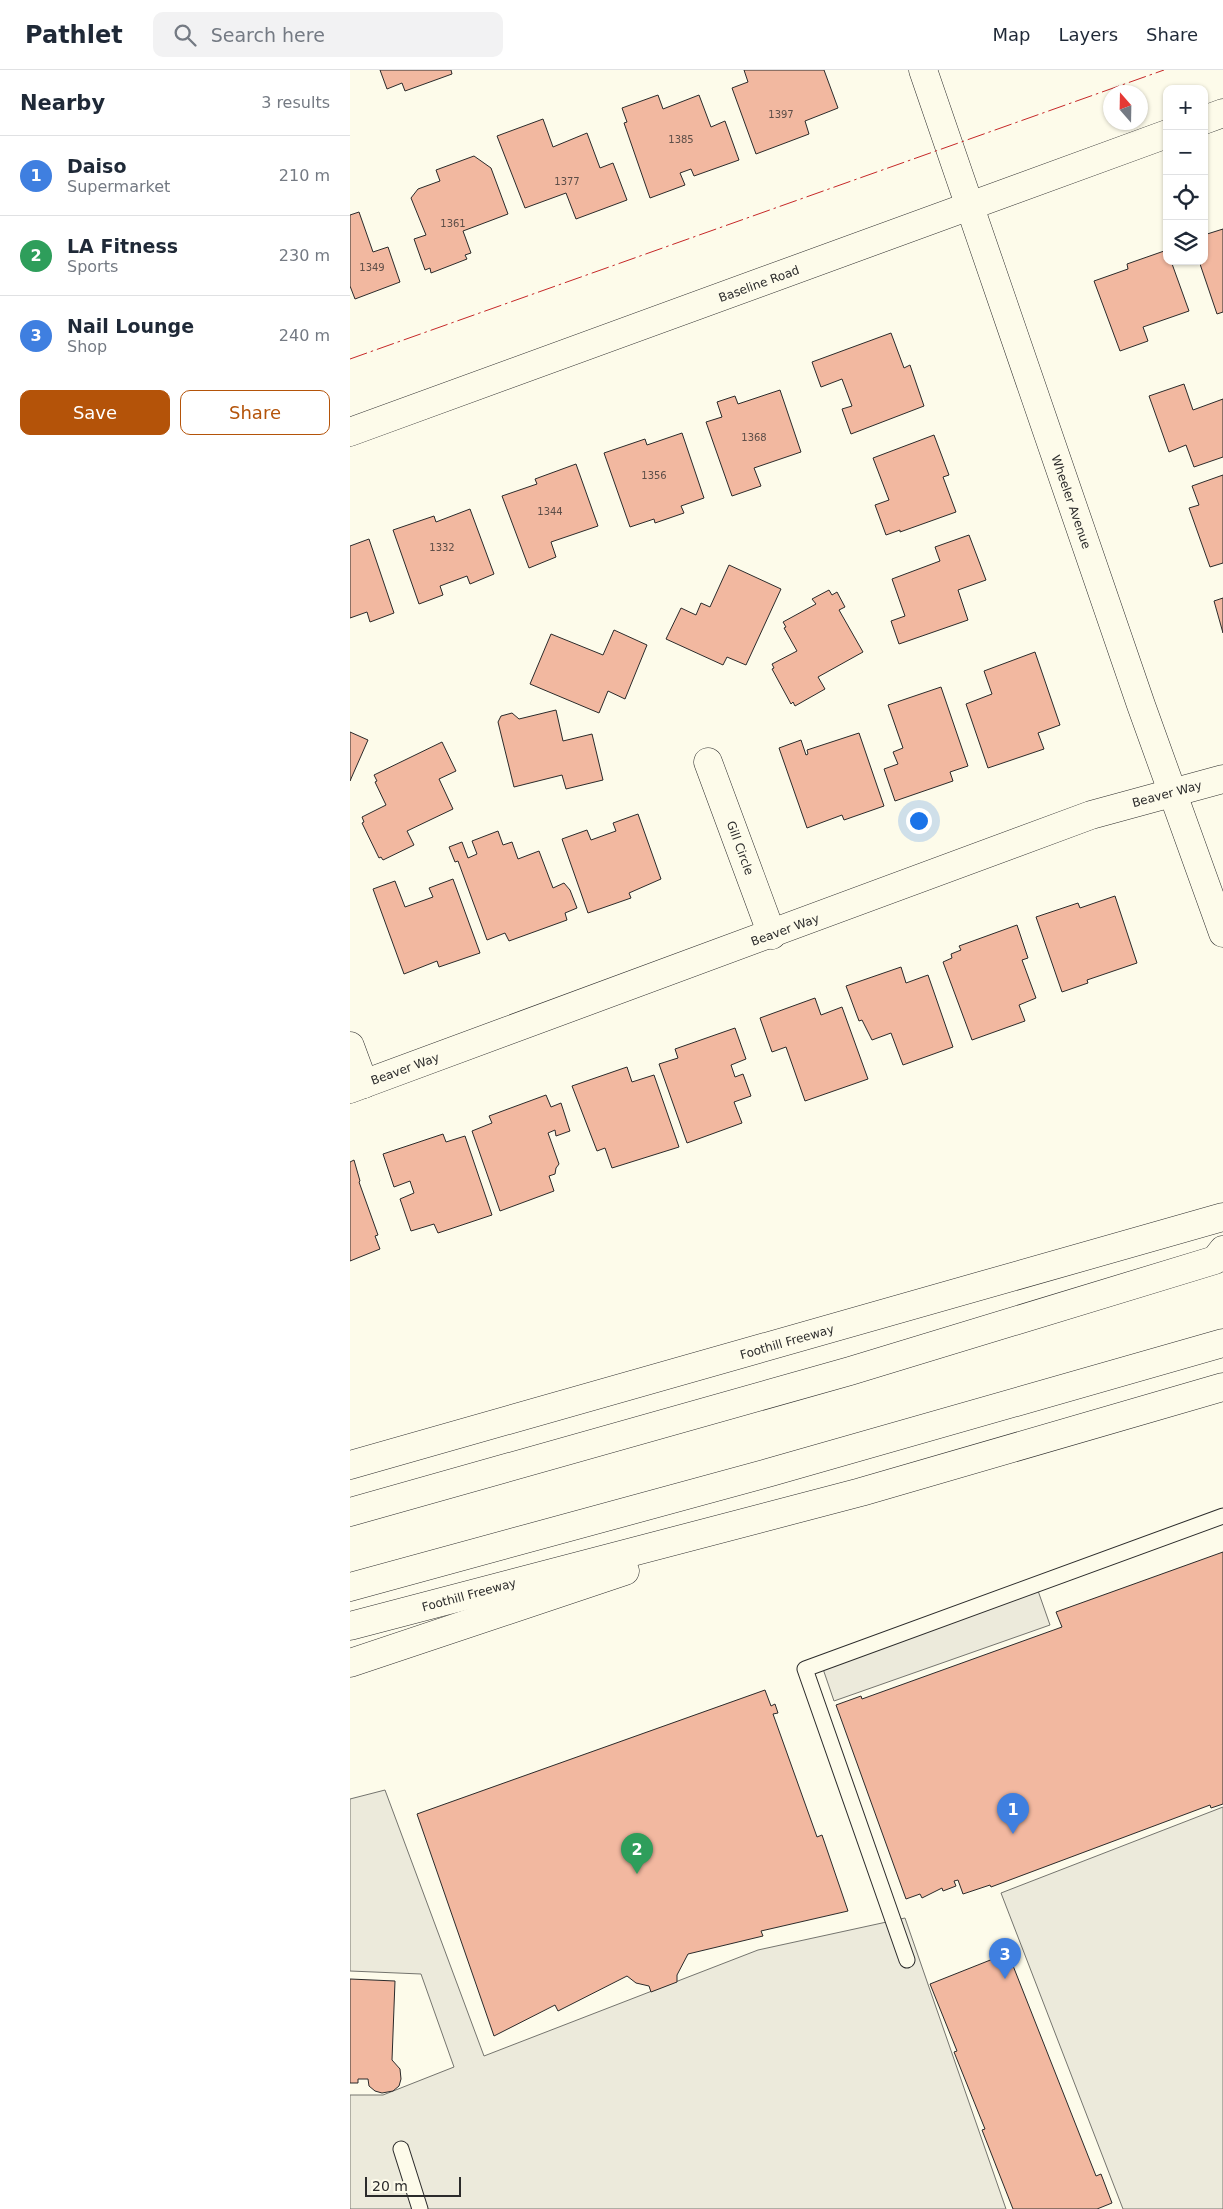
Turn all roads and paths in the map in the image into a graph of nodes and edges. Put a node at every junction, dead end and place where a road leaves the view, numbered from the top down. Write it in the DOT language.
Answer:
graph roads {
  1 [pos="923,70"];
  2 [pos="1223,113"];
  3 [pos="1208,119"];
  4 [pos="1163,135"];
  5 [pos="970,206"];
  6 [pos="350,432"];
  7 [pos="708,762"];
  8 [pos="1223,779"];
  9 [pos="1172,792"];
  10 [pos="1223,933"];
  11 [pos="772,935"];
  12 [pos="350,1046"];
  13 [pos="357,1087"];
  14 [pos="1223,1216"];
  15 [pos="1223,1250"];
  16 [pos="1223,1343"];
  17 [pos="1223,1387"];
  18 [pos="350,1466"];
  19 [pos="861,1492"];
  20 [pos="350,1512"];
  21 [pos="1223,1516"];
  22 [pos="350,1587"];
  23 [pos="350,1626"];
  24 [pos="350,1663"];
  25 [pos="907,1960"];
  26 [pos="401,2148"];
  27 [pos="420,2209"];
  1 -- 5 [label="main road, Wheeler Avenue"];
  2 -- 3 [label="main road"];
  4 -- 5 [label="main road, Baseline Road"];
  5 -- 6 [label="main road, Baseline Road"];
  5 -- 9 [label="main road, Wheeler Avenue"];
  7 -- 11 [label="main road, Gill Circle"];
  8 -- 9 [label="main road, Beaver Way"];
  9 -- 10 [label="main road, Wheeler Avenue"];
  9 -- 11 [label="main road, Beaver Way"];
  11 -- 13 [label="main road, Beaver Way"];
  12 -- 13 [label="main road"];
  14 -- 18 [label="main road, Foothill Freeway"];
  15 -- 20 [label="main road"];
  16 -- 22 [label="main road"];
  17 -- 19 [label="main road, Foothill Freeway"];
  19 -- 23 [label="main road, Foothill Freeway"];
  19 -- 24 [label="main road"];
  21 -- 25 [label="lane"];
  26 -- 27 [label="lane"];
}
